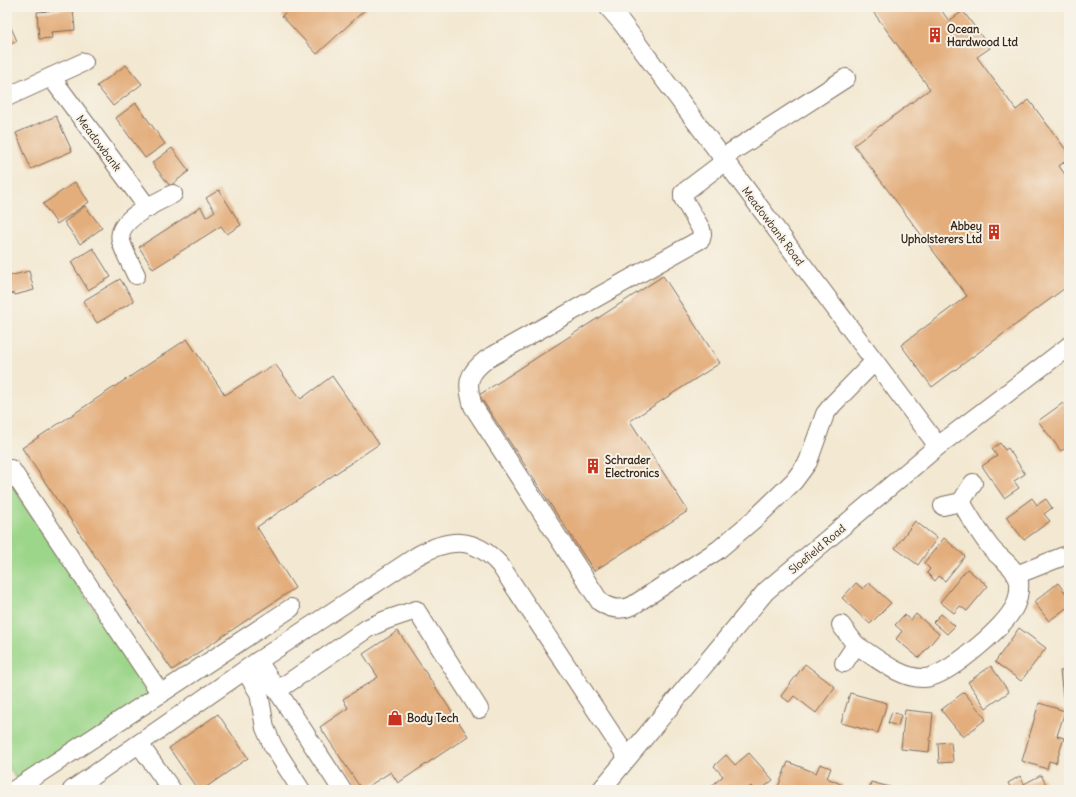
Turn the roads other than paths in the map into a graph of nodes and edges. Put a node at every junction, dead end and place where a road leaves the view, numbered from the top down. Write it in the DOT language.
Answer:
graph roads {
  1 [pos="608,7"];
  2 [pos="84,62"];
  3 [pos="51,77"];
  4 [pos="846,78"];
  5 [pos="7,97"];
  6 [pos="723,160"];
  7 [pos="173,194"];
  8 [pos="148,208"];
  9 [pos="136,275"];
  10 [pos="1069,346"];
  11 [pos="874,362"];
  12 [pos="938,446"];
  13 [pos="11,469"];
  14 [pos="972,483"];
  15 [pos="961,502"];
  16 [pos="943,506"];
  17 [pos="1069,554"];
  18 [pos="1016,575"];
  19 [pos="292,608"];
  20 [pos="841,625"];
  21 [pos="856,645"];
  22 [pos="844,663"];
  23 [pos="252,666"];
  24 [pos="278,690"];
  25 [pos="161,694"];
  26 [pos="479,709"];
  27 [pos="139,744"];
  28 [pos="627,757"];
  29 [pos="14,790"];
  30 [pos="72,790"];
  31 [pos="172,790"];
  32 [pos="301,790"];
  33 [pos="342,790"];
  34 [pos="601,790"];
  1 -- 6 [label="street, Meadowbank Road"];
  2 -- 3 [label="street"];
  3 -- 5 [label="street"];
  3 -- 8 [label="street, Meadowbank"];
  4 -- 6 [label="street"];
  6 -- 11 [label="street, Meadowbank Road"];
  6 -- 11 [label="street"];
  7 -- 8 [label="street"];
  8 -- 9 [label="street"];
  10 -- 12 [label="street, Sloefield Road"];
  11 -- 12 [label="street, Meadowbank Road"];
  12 -- 28 [label="street, Sloefield Road"];
  13 -- 25 [label="street"];
  14 -- 15 [label="street"];
  15 -- 16 [label="street"];
  15 -- 18 [label="street"];
  17 -- 18 [label="street"];
  18 -- 21 [label="street"];
  19 -- 25 [label="street"];
  20 -- 21 [label="street"];
  21 -- 22 [label="street"];
  23 -- 24 [label="street"];
  23 -- 27 [label="street"];
  23 -- 28 [label="street"];
  23 -- 32 [label="street"];
  24 -- 26 [label="street"];
  24 -- 33 [label="street"];
  25 -- 29 [label="street"];
  27 -- 30 [label="street"];
  27 -- 31 [label="street"];
  28 -- 34 [label="street, Sloefield Road"];
}
